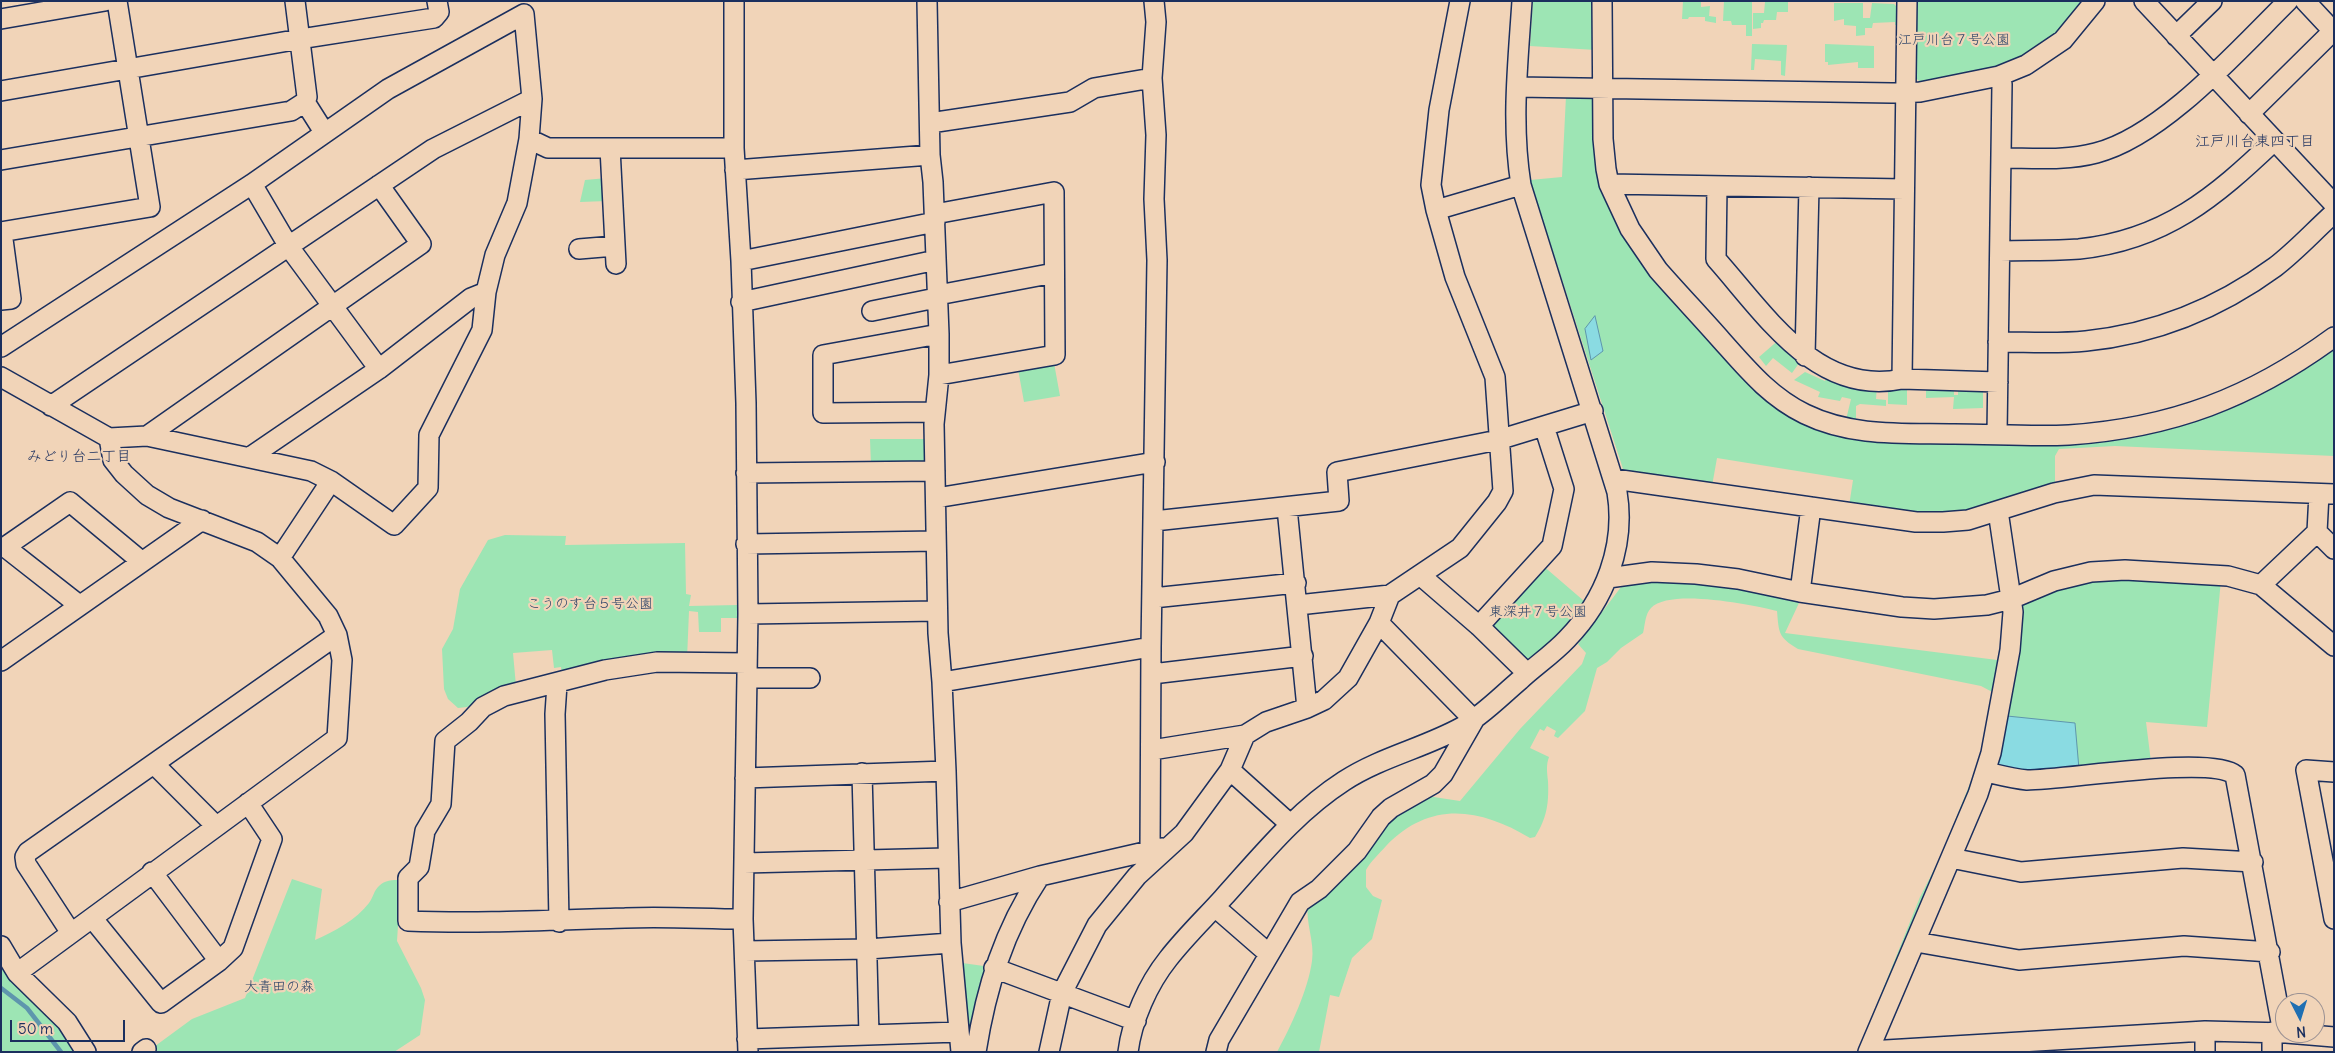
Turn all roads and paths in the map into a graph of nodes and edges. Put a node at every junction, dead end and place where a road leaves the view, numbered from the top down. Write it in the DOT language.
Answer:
graph roads {
  1 [pos="105,1"];
  2 [pos="117,1"];
  3 [pos="295,1"];
  4 [pos="437,1"];
  5 [pos="734,1"];
  6 [pos="927,1"];
  7 [pos="1154,1"];
  8 [pos="1460,1"];
  9 [pos="1522,1"];
  10 [pos="1602,1"];
  11 [pos="1906,1"];
  12 [pos="2095,1"];
  13 [pos="2144,1"];
  14 [pos="2212,1"];
  15 [pos="2288,1"];
  16 [pos="2305,1"];
  17 [pos="7,18"];
  18 [pos="2333,32"];
  19 [pos="2176,36"];
  20 [pos="300,39"];
  21 [pos="127,70"];
  22 [pos="2212,75"];
  23 [pos="1999,76"];
  24 [pos="1152,78"];
  25 [pos="1517,87"];
  26 [pos="1602,89"];
  27 [pos="1,91"];
  28 [pos="1905,93"];
  29 [pos="532,99"];
  30 [pos="305,102"];
  31 [pos="2249,114"];
  32 [pos="930,123"];
  33 [pos="324,132"];
  34 [pos="137,138"];
  35 [pos="529,139"];
  36 [pos="2274,141"];
  37 [pos="610,148"];
  38 [pos="734,148"];
  39 [pos="930,155"];
  40 [pos="2002,158"];
  41 [pos="1,160"];
  42 [pos="735,170"];
  43 [pos="252,184"];
  44 [pos="1521,184"];
  45 [pos="1609,184"];
  46 [pos="379,185"];
  47 [pos="1717,186"];
  48 [pos="1809,187"];
  49 [pos="1904,189"];
  50 [pos="2334,204"];
  51 [pos="1436,210"];
  52 [pos="2334,213"];
  53 [pos="935,218"];
  54 [pos="2,232"];
  55 [pos="289,247"];
  56 [pos="578,249"];
  57 [pos="2000,251"];
  58 [pos="936,260"];
  59 [pos="741,261"];
  60 [pos="1054,273"];
  61 [pos="486,292"];
  62 [pos="938,295"];
  63 [pos="1,300"];
  64 [pos="741,302"];
  65 [pos="332,307"];
  66 [pos="872,311"];
  67 [pos="939,334"];
  68 [pos="2334,337"];
  69 [pos="1998,342"];
  70 [pos="1,347"];
  71 [pos="1806,356"];
  72 [pos="379,369"];
  73 [pos="939,375"];
  74 [pos="1,377"];
  75 [pos="1902,379"];
  76 [pos="1998,382"];
  77 [pos="52,406"];
  78 [pos="1593,411"];
  79 [pos="934,412"];
  80 [pos="1544,426"];
  81 [pos="1997,434"];
  82 [pos="147,436"];
  83 [pos="109,438"];
  84 [pos="1498,440"];
  85 [pos="250,456"];
  86 [pos="1155,462"];
  87 [pos="935,470"];
  88 [pos="746,473"];
  89 [pos="1614,479"];
  90 [pos="330,481"];
  91 [pos="2326,494"];
  92 [pos="936,498"];
  93 [pos="1810,507"];
  94 [pos="1287,508"];
  95 [pos="1998,511"];
  96 [pos="202,520"];
  97 [pos="1154,521"];
  98 [pos="2317,532"];
  99 [pos="936,541"];
  100 [pos="746,544"];
  101 [pos="2334,549"];
  102 [pos="280,558"];
  103 [pos="141,561"];
  104 [pos="1420,575"];
  105 [pos="1608,578"];
  106 [pos="1296,583"];
  107 [pos="2261,585"];
  108 [pos="1800,592"];
  109 [pos="1390,595"];
  110 [pos="1152,598"];
  111 [pos="2011,599"];
  112 [pos="79,604"];
  113 [pos="1298,605"];
  114 [pos="937,611"];
  115 [pos="748,614"];
  116 [pos="1379,623"];
  117 [pos="1479,626"];
  118 [pos="337,636"];
  119 [pos="2334,646"];
  120 [pos="1151,647"];
  121 [pos="1303,656"];
  122 [pos="1,661"];
  123 [pos="747,670"];
  124 [pos="1527,673"];
  125 [pos="1152,674"];
  126 [pos="810,678"];
  127 [pos="942,682"];
  128 [pos="557,684"];
  129 [pos="1307,708"];
  130 [pos="1474,720"];
  131 [pos="1245,736"];
  132 [pos="1152,750"];
  133 [pos="154,764"];
  134 [pos="1230,770"];
  135 [pos="946,771"];
  136 [pos="862,772"];
  137 [pos="1986,772"];
  138 [pos="2334,772"];
  139 [pos="746,778"];
  140 [pos="248,803"];
  141 [pos="1290,824"];
  142 [pos="216,826"];
  143 [pos="1158,850"];
  144 [pos="2327,850"];
  145 [pos="947,858"];
  146 [pos="1950,858"];
  147 [pos="864,861"];
  148 [pos="2253,862"];
  149 [pos="744,863"];
  150 [pos="152,872"];
  151 [pos="1040,876"];
  152 [pos="949,902"];
  153 [pos="1215,907"];
  154 [pos="93,919"];
  155 [pos="743,919"];
  156 [pos="2334,919"];
  157 [pos="559,922"];
  158 [pos="71,933"];
  159 [pos="1916,942"];
  160 [pos="950,944"];
  161 [pos="1,946"];
  162 [pos="868,949"];
  163 [pos="745,951"];
  164 [pos="2270,952"];
  165 [pos="1269,954"];
  166 [pos="220,961"];
  167 [pos="994,968"];
  168 [pos="17,973"];
  169 [pos="1062,993"];
  170 [pos="2276,993"];
  171 [pos="1136,1021"];
  172 [pos="2205,1031"];
  173 [pos="958,1032"];
  174 [pos="2275,1033"];
  175 [pos="869,1035"];
  176 [pos="2135,1043"];
  177 [pos="839,1044"];
  178 [pos="747,1046"];
  179 [pos="2060,1046"];
  180 [pos="1997,1048"];
  181 [pos="86,1052"];
  182 [pos="961,1052"];
  183 [pos="976,1052"];
  184 [pos="1049,1052"];
  185 [pos="1128,1052"];
  186 [pos="1216,1052"];
  187 [pos="1868,1052"];
  188 [pos="2205,1052"];
  1 -- 17 [label="street"];
  2 -- 21 [label="street"];
  3 -- 20 [label="street"];
  4 -- 20 [label="street"];
  5 -- 38 [label="street"];
  6 -- 32 [label="street"];
  7 -- 24 [label="street"];
  8 -- 51 [label="street"];
  9 -- 25 [label="street"];
  10 -- 26 [label="street"];
  11 -- 28 [label="street"];
  12 -- 23 [label="street"];
  13 -- 19 [label="street"];
  14 -- 19 [label="street"];
  15 -- 22 [label="street"];
  16 -- 18 [label="street"];
  18 -- 31 [label="street"];
  19 -- 22 [label="street"];
  20 -- 21 [label="street"];
  20 -- 30 [label="street"];
  21 -- 27 [label="street"];
  21 -- 34 [label="street"];
  22 -- 31 [label="street"];
  22 -- 40 [label="street"];
  23 -- 28 [label="street"];
  23 -- 40 [label="street"];
  24 -- 32 [label="street"];
  24 -- 86 [label="street"];
  25 -- 26 [label="street"];
  25 -- 44 [label="street"];
  26 -- 28 [label="street"];
  26 -- 45 [label="street"];
  28 -- 49 [label="street"];
  29 -- 33 [label="street"];
  29 -- 35 [label="street"];
  29 -- 46 [label="street"];
  30 -- 33 [label="street"];
  30 -- 34 [label="street"];
  31 -- 36 [label="street"];
  32 -- 39 [label="street"];
  33 -- 43 [label="street"];
  34 -- 41 [label="street"];
  34 -- 54 [label="street"];
  35 -- 37 [label="street"];
  35 -- 61 [label="street"];
  36 -- 50 [label="street"];
  36 -- 57 [label="street"];
  37 -- 38 [label="street"];
  37 -- 56 [label="street"];
  38 -- 42 [label="street"];
  39 -- 42 [label="street"];
  39 -- 53 [label="street"];
  40 -- 57 [label="street"];
  42 -- 59 [label="street"];
  43 -- 55 [label="street"];
  43 -- 70 [label="street"];
  44 -- 51 [label="street"];
  44 -- 78 [label="street"];
  45 -- 47 [label="street"];
  45 -- 81 [label="street"];
  46 -- 55 [label="street"];
  46 -- 65 [label="street"];
  47 -- 48 [label="street"];
  47 -- 71 [label="street"];
  48 -- 49 [label="street"];
  48 -- 71 [label="street"];
  49 -- 75 [label="street"];
  51 -- 84 [label="street"];
  52 -- 69 [label="street"];
  53 -- 58 [label="street"];
  53 -- 59 [label="street"];
  53 -- 60 [label="street"];
  54 -- 63 [label="street"];
  55 -- 65 [label="street"];
  55 -- 77 [label="street"];
  57 -- 69 [label="street"];
  58 -- 62 [label="street"];
  58 -- 64 [label="street"];
  59 -- 64 [label="street"];
  60 -- 62 [label="street"];
  60 -- 73 [label="street"];
  61 -- 72 [label="street"];
  61 -- 90 [label="street"];
  62 -- 66 [label="street"];
  62 -- 67 [label="street"];
  64 -- 88 [label="street"];
  65 -- 72 [label="street"];
  65 -- 82 [label="street"];
  67 -- 73 [label="street"];
  67 -- 79 [label="street"];
  68 -- 81 [label="street"];
  69 -- 76 [label="street"];
  71 -- 75 [label="street"];
  72 -- 85 [label="street"];
  73 -- 79 [label="street"];
  74 -- 77 [label="street"];
  75 -- 76 [label="street"];
  76 -- 81 [label="street"];
  77 -- 83 [label="street"];
  78 -- 80 [label="street"];
  78 -- 89 [label="street"];
  79 -- 87 [label="street"];
  80 -- 84 [label="street"];
  80 -- 117 [label="street"];
  82 -- 83 [label="street"];
  82 -- 85 [label="street"];
  83 -- 96 [label="street"];
  84 -- 94 [label="street"];
  84 -- 104 [label="street"];
  85 -- 90 [label="street"];
  86 -- 92 [label="street"];
  86 -- 97 [label="street"];
  87 -- 88 [label="street"];
  87 -- 92 [label="street"];
  88 -- 100 [label="street"];
  89 -- 93 [label="street"];
  89 -- 105 [label="street"];
  90 -- 102 [label="street"];
  91 -- 95 [label="street"];
  91 -- 98 [label="street"];
  92 -- 99 [label="street"];
  93 -- 95 [label="street"];
  93 -- 108 [label="street"];
  94 -- 97 [label="street"];
  94 -- 106 [label="street"];
  95 -- 111 [label="street"];
  96 -- 102 [label="street"];
  96 -- 103 [label="street"];
  97 -- 110 [label="street"];
  98 -- 101 [label="street"];
  98 -- 107 [label="street"];
  99 -- 100 [label="street"];
  99 -- 114 [label="street"];
  100 -- 115 [label="street"];
  102 -- 118 [label="street"];
  103 -- 112 [label="street"];
  103 -- 112 [label="street"];
  104 -- 109 [label="street"];
  104 -- 117 [label="street"];
  105 -- 108 [label="street"];
  105 -- 124 [label="street"];
  106 -- 110 [label="street"];
  106 -- 113 [label="street"];
  107 -- 111 [label="street"];
  107 -- 119 [label="street"];
  108 -- 111 [label="street"];
  109 -- 113 [label="street"];
  109 -- 116 [label="street"];
  110 -- 120 [label="street"];
  111 -- 137 [label="street"];
  112 -- 122 [label="street"];
  113 -- 121 [label="street"];
  114 -- 115 [label="street"];
  114 -- 127 [label="street"];
  115 -- 123 [label="street"];
  116 -- 129 [label="street"];
  116 -- 130 [label="street"];
  117 -- 124 [label="street"];
  118 -- 133 [label="street"];
  118 -- 140 [label="street"];
  120 -- 125 [label="street"];
  120 -- 127 [label="street"];
  121 -- 125 [label="street"];
  121 -- 129 [label="street"];
  123 -- 126 [label="street"];
  123 -- 128 [label="street"];
  123 -- 139 [label="street"];
  124 -- 130 [label="street"];
  125 -- 132 [label="street"];
  127 -- 135 [label="street"];
  128 -- 157 [label="street"];
  128 -- 157 [label="street"];
  129 -- 131 [label="street"];
  130 -- 141 [label="street"];
  130 -- 165 [label="street"];
  131 -- 132 [label="street"];
  131 -- 134 [label="street"];
  132 -- 143 [label="street"];
  133 -- 142 [label="street"];
  133 -- 158 [label="street"];
  134 -- 141 [label="street"];
  134 -- 143 [label="street"];
  135 -- 136 [label="street"];
  135 -- 145 [label="street"];
  136 -- 139 [label="street"];
  136 -- 147 [label="street"];
  137 -- 146 [label="street"];
  137 -- 148 [label="street"];
  138 -- 144 [label="street"];
  139 -- 149 [label="street"];
  140 -- 142 [label="street"];
  140 -- 166 [label="street"];
  141 -- 153 [label="street"];
  142 -- 150 [label="street"];
  143 -- 151 [label="street"];
  143 -- 169 [label="street"];
  144 -- 156 [label="street"];
  145 -- 147 [label="street"];
  145 -- 152 [label="street"];
  146 -- 148 [label="street"];
  146 -- 159 [label="street"];
  147 -- 149 [label="street"];
  147 -- 162 [label="street"];
  148 -- 164 [label="street"];
  149 -- 155 [label="street"];
  150 -- 154 [label="street"];
  150 -- 166 [label="street"];
  151 -- 152 [label="street"];
  151 -- 167 [label="street"];
  152 -- 160 [label="street"];
  153 -- 165 [label="street"];
  153 -- 171 [label="street"];
  154 -- 158 [label="street"];
  154 -- 166 [label="street"];
  155 -- 157 [label="street"];
  155 -- 163 [label="street"];
  158 -- 168 [label="street"];
  159 -- 164 [label="street"];
  159 -- 187 [label="street"];
  160 -- 162 [label="street"];
  160 -- 173 [label="street"];
  161 -- 168 [label="street"];
  162 -- 163 [label="street"];
  162 -- 175 [label="street"];
  163 -- 178 [label="street"];
  164 -- 170 [label="street"];
  165 -- 186 [label="street"];
  167 -- 169 [label="street"];
  167 -- 183 [label="street"];
  168 -- 181 [label="street"];
  169 -- 171 [label="street"];
  169 -- 184 [label="street"];
  171 -- 185 [label="street"];
  172 -- 174 [label="street"];
  172 -- 176 [label="street"];
  172 -- 188 [label="street"];
  173 -- 175 [label="street"];
  173 -- 182 [label="street"];
  175 -- 177 [label="street"];
  176 -- 179 [label="street"];
  177 -- 178 [label="street"];
  179 -- 180 [label="street"];
  180 -- 187 [label="street"];
}
